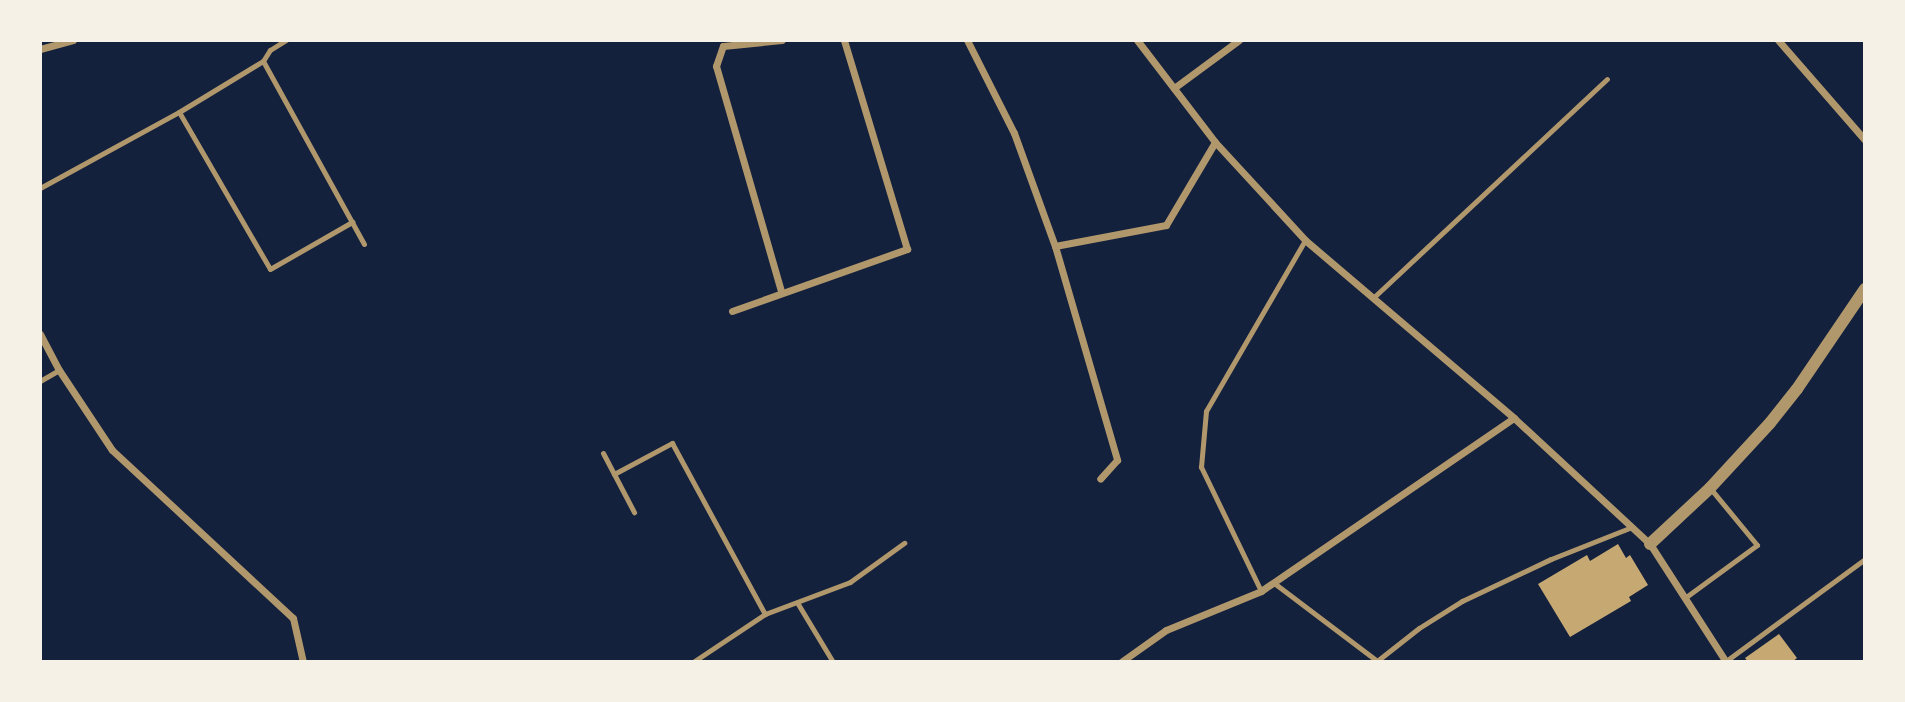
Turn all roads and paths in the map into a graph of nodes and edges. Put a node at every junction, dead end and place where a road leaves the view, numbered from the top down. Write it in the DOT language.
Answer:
graph roads {
  1 [pos="73,40"];
  2 [pos="286,40"];
  3 [pos="782,40"];
  4 [pos="844,40"];
  5 [pos="967,40"];
  6 [pos="1136,40"];
  7 [pos="1239,40"];
  8 [pos="1778,40"];
  9 [pos="40,49"];
  10 [pos="262,61"];
  11 [pos="1607,79"];
  12 [pos="1174,88"];
  13 [pos="179,112"];
  14 [pos="1865,140"];
  15 [pos="1215,142"];
  16 [pos="40,188"];
  17 [pos="352,222"];
  18 [pos="1305,240"];
  19 [pos="364,244"];
  20 [pos="1055,246"];
  21 [pos="1865,289"];
  22 [pos="782,291"];
  23 [pos="1374,297"];
  24 [pos="732,310"];
  25 [pos="40,334"];
  26 [pos="58,370"];
  27 [pos="40,381"];
  28 [pos="1514,418"];
  29 [pos="603,453"];
  30 [pos="614,474"];
  31 [pos="1100,479"];
  32 [pos="1710,488"];
  33 [pos="634,512"];
  34 [pos="1632,527"];
  35 [pos="904,543"];
  36 [pos="1650,544"];
  37 [pos="1865,559"];
  38 [pos="1274,583"];
  39 [pos="1261,592"];
  40 [pos="1686,597"];
  41 [pos="798,604"];
  42 [pos="765,614"];
  43 [pos="1726,661"];
  44 [pos="303,662"];
  45 [pos="693,662"];
  46 [pos="833,662"];
  47 [pos="1121,662"];
  1 -- 9 [label="street"];
  2 -- 10 [label="lane"];
  3 -- 22 [label="street"];
  4 -- 22 [label="street"];
  5 -- 20 [label="street"];
  6 -- 12 [label="street"];
  7 -- 12 [label="street"];
  8 -- 14 [label="street"];
  10 -- 13 [label="lane"];
  10 -- 17 [label="lane"];
  11 -- 23 [label="lane"];
  12 -- 15 [label="street"];
  13 -- 16 [label="lane"];
  13 -- 17 [label="lane"];
  15 -- 18 [label="street"];
  15 -- 20 [label="street"];
  17 -- 19 [label="lane"];
  18 -- 23 [label="street"];
  18 -- 39 [label="lane"];
  20 -- 31 [label="street"];
  21 -- 32 [label="street"];
  22 -- 24 [label="street"];
  23 -- 28 [label="street"];
  25 -- 26 [label="street"];
  26 -- 27 [label="lane"];
  26 -- 44 [label="street"];
  28 -- 34 [label="street"];
  28 -- 38 [label="street"];
  29 -- 30 [label="lane"];
  30 -- 33 [label="lane"];
  30 -- 42 [label="lane"];
  32 -- 36 [label="street"];
  32 -- 40 [label="lane"];
  34 -- 36 [label="street"];
  34 -- 38 [label="lane"];
  35 -- 41 [label="lane"];
  36 -- 40 [label="street"];
  37 -- 43 [label="lane"];
  38 -- 39 [label="street"];
  39 -- 47 [label="street"];
  40 -- 43 [label="street"];
  41 -- 42 [label="lane"];
  41 -- 46 [label="lane"];
  42 -- 45 [label="lane"];
}
